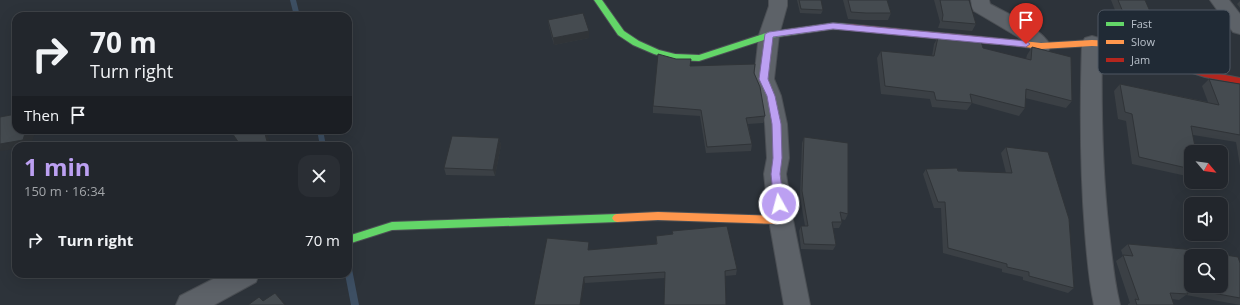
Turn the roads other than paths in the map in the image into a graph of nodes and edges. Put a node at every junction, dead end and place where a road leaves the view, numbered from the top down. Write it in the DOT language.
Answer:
graph roads {
  1 [pos="598,0"];
  2 [pos="778,0"];
  3 [pos="980,0"];
  4 [pos="1219,0"];
  5 [pos="1227,10"];
  6 [pos="1230,14"];
  7 [pos="1240,27"];
  8 [pos="769,34"];
  9 [pos="1092,43"];
  10 [pos="1098,43"];
  11 [pos="1041,46"];
  12 [pos="1205,74"];
  13 [pos="1240,81"];
  14 [pos="781,220"];
  15 [pos="352,239"];
  16 [pos="240,278"];
  17 [pos="189,305"];
  18 [pos="797,305"];
  19 [pos="1107,305"];
  1 -- 8 [label="street"];
  2 -- 8 [label="street"];
  3 -- 11 [label="street"];
  4 -- 5 [label="street"];
  6 -- 7 [label="street"];
  8 -- 11 [label="street"];
  8 -- 14 [label="street"];
  9 -- 10 [label="street"];
  9 -- 11 [label="street"];
  9 -- 19 [label="street"];
  12 -- 13 [label="street"];
  14 -- 15 [label="street"];
  14 -- 18 [label="street"];
  16 -- 17 [label="street"];
}
